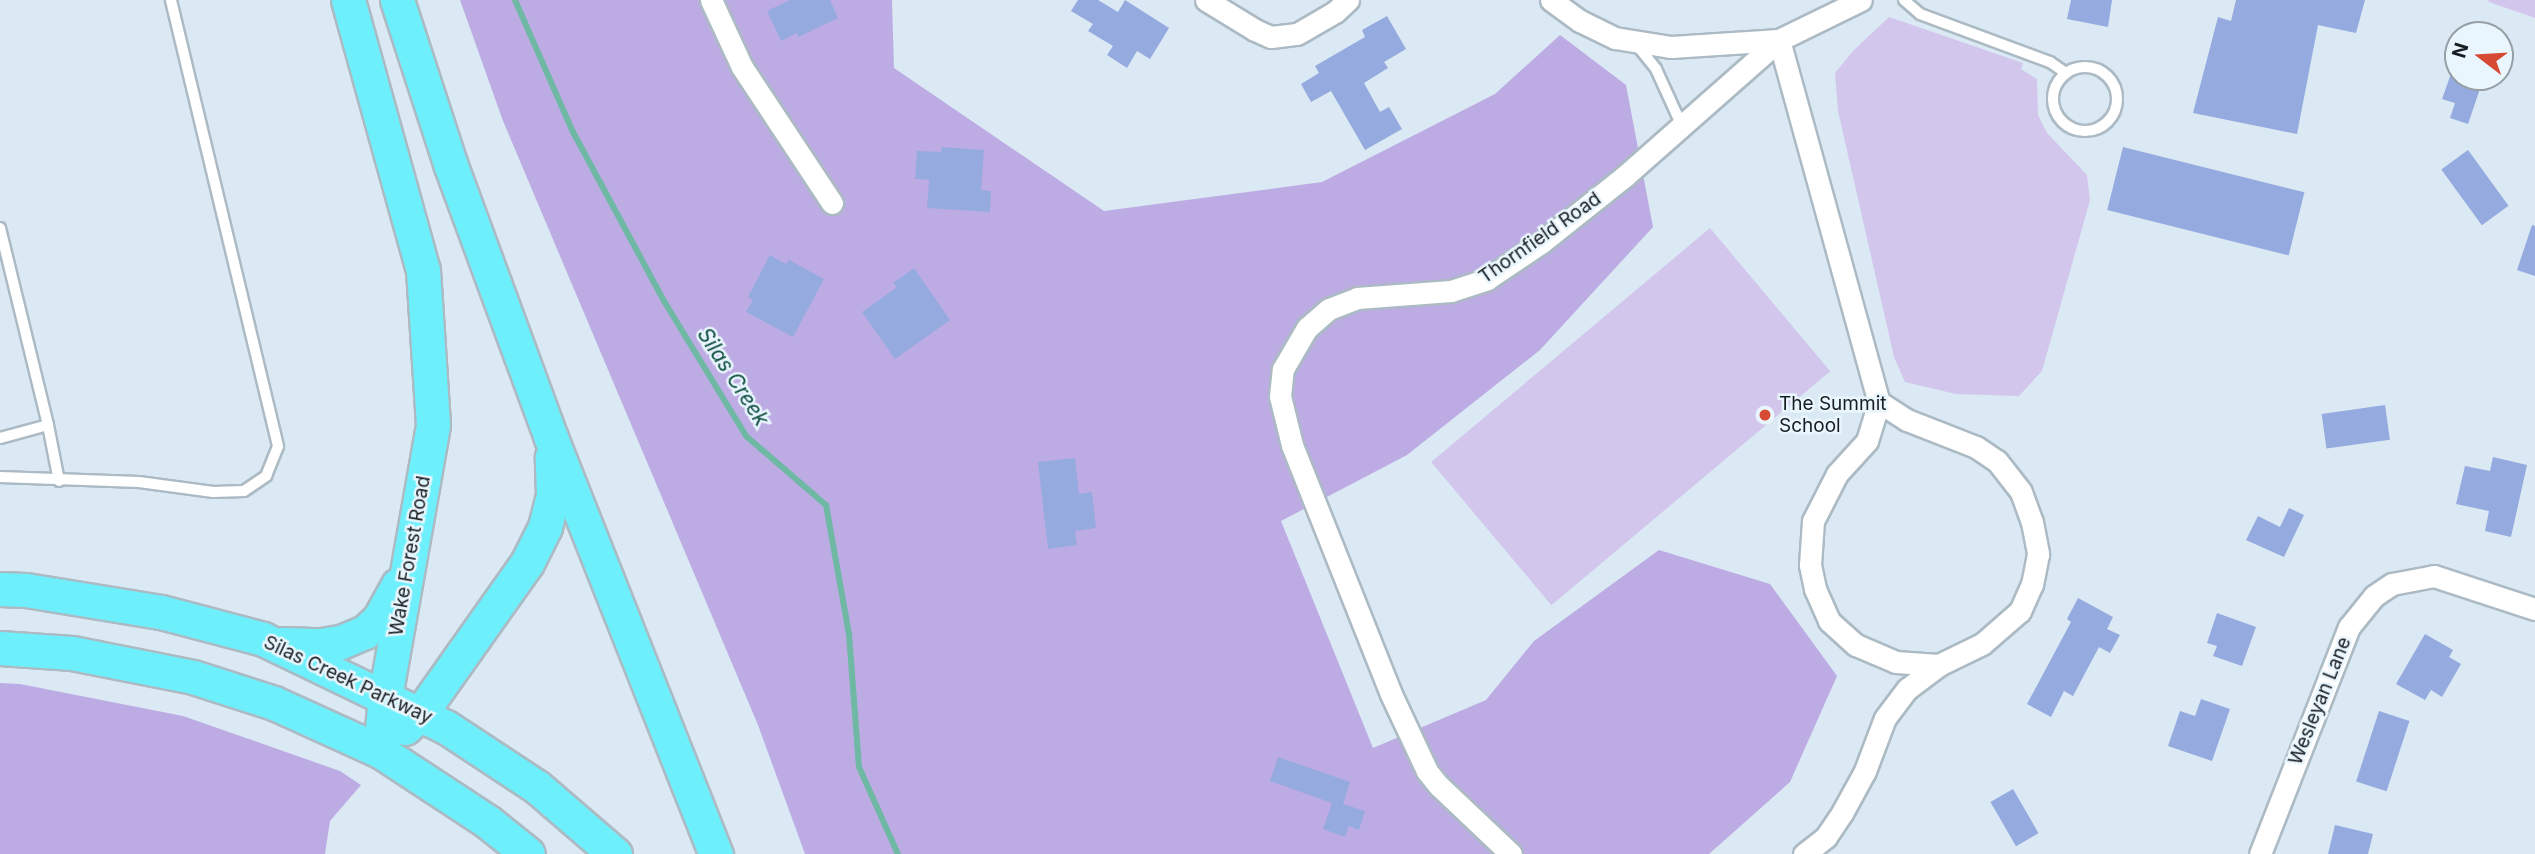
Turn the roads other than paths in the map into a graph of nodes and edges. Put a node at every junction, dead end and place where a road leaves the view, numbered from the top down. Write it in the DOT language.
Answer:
graph roads {
  1 [pos="171,0"];
  2 [pos="348,0"];
  3 [pos="397,0"];
  4 [pos="711,0"];
  5 [pos="1206,0"];
  6 [pos="1348,0"];
  7 [pos="1551,0"];
  8 [pos="1860,0"];
  9 [pos="1904,0"];
  10 [pos="1779,40"];
  11 [pos="1636,44"];
  12 [pos="2066,73"];
  13 [pos="1682,126"];
  14 [pos="832,203"];
  15 [pos="0,228"];
  16 [pos="1879,402"];
  17 [pos="48,425"];
  18 [pos="0,438"];
  19 [pos="551,438"];
  20 [pos="0,477"];
  21 [pos="60,481"];
  22 [pos="409,564"];
  23 [pos="0,589"];
  24 [pos="2535,609"];
  25 [pos="272,644"];
  26 [pos="0,648"];
  27 [pos="1939,665"];
  28 [pos="386,696"];
  29 [pos="420,714"];
  30 [pos="380,751"];
  31 [pos="528,854"];
  32 [pos="615,854"];
  33 [pos="716,854"];
  34 [pos="1511,854"];
  35 [pos="1804,854"];
  36 [pos="2260,854"];
  1 -- 21 [label="lane"];
  2 -- 22 [label="main road, Wake Forest Road"];
  3 -- 19 [label="main road"];
  4 -- 14 [label="street"];
  5 -- 6 [label="street"];
  7 -- 11 [label="street"];
  8 -- 10 [label="street"];
  9 -- 12 [label="lane"];
  10 -- 11 [label="street"];
  10 -- 13 [label="street, Thornfield Road"];
  10 -- 16 [label="street"];
  11 -- 13 [label="lane"];
  12 -- 12 [label="lane"];
  13 -- 34 [label="street, Thornfield Road"];
  15 -- 17 [label="lane"];
  16 -- 27 [label="street"];
  16 -- 27 [label="street"];
  17 -- 18 [label="lane"];
  17 -- 21 [label="lane"];
  19 -- 29 [label="main road"];
  19 -- 33 [label="main road"];
  20 -- 21 [label="lane"];
  22 -- 25 [label="main road"];
  22 -- 28 [label="main road, Wake Forest Road"];
  23 -- 25 [label="main road, Silas Creek Parkway"];
  24 -- 36 [label="street, Wesleyan Lane"];
  25 -- 28 [label="main road, Silas Creek Parkway"];
  26 -- 30 [label="main road"];
  27 -- 35 [label="street"];
  28 -- 29 [label="main road, Silas Creek Parkway"];
  28 -- 30 [label="main road, Wake Forest Road"];
  29 -- 30 [label="main road"];
  29 -- 32 [label="main road, Silas Creek Parkway"];
  30 -- 31 [label="main road"];
}
